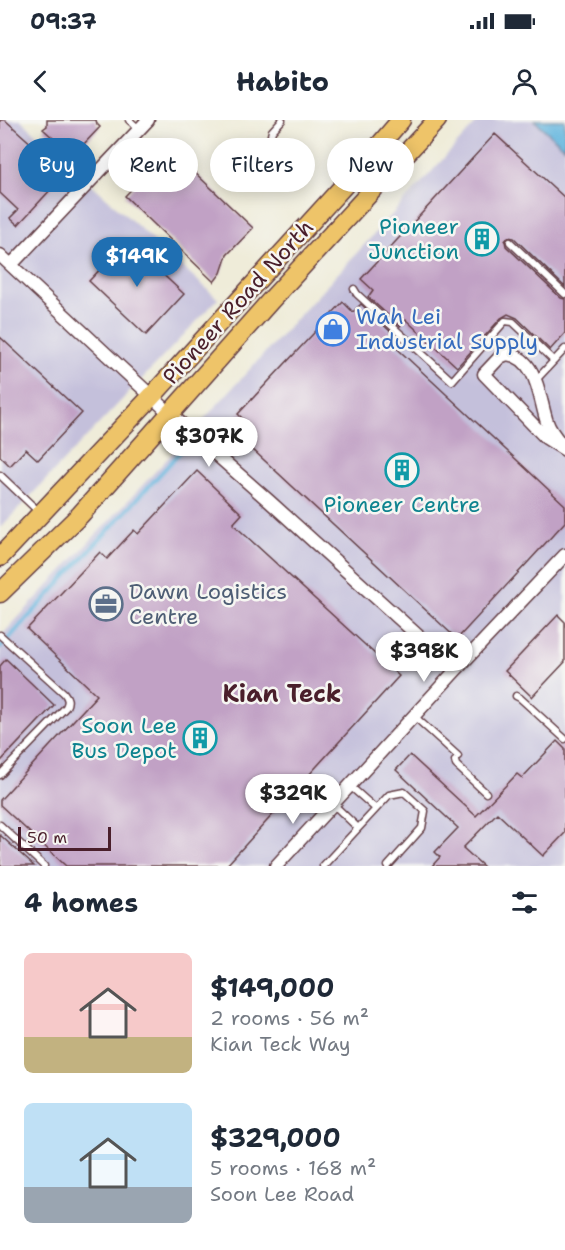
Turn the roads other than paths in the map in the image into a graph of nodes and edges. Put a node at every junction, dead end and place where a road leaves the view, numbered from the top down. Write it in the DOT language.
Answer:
graph roads {
  1 [pos="129,120"];
  2 [pos="282,120"];
  3 [pos="400,120"];
  4 [pos="437,120"];
  5 [pos="144,125"];
  6 [pos="271,138"];
  7 [pos="510,242"];
  8 [pos="0,255"];
  9 [pos="11,265"];
  10 [pos="354,290"];
  11 [pos="565,294"];
  12 [pos="565,349"];
  13 [pos="554,361"];
  14 [pos="536,380"];
  15 [pos="152,396"];
  16 [pos="170,414"];
  17 [pos="565,450"];
  18 [pos="0,475"];
  19 [pos="42,514"];
  20 [pos="565,555"];
  21 [pos="0,556"];
  22 [pos="0,594"];
  23 [pos="1,636"];
  24 [pos="456,670"];
  25 [pos="516,696"];
  26 [pos="414,716"];
  27 [pos="565,739"];
  28 [pos="0,775"];
  29 [pos="350,785"];
  30 [pos="486,793"];
  31 [pos="333,804"];
  32 [pos="376,809"];
  33 [pos="0,825"];
  34 [pos="358,828"];
  35 [pos="44,866"];
  36 [pos="276,866"];
  37 [pos="323,866"];
  38 [pos="388,866"];
  1 -- 5 [label="lane"];
  2 -- 6 [label="lane"];
  3 -- 15 [label="main road, Pioneer Road North"];
  4 -- 16 [label="main road, Pioneer Road North"];
  5 -- 9 [label="street"];
  7 -- 11 [label="lane"];
  8 -- 9 [label="street"];
  9 -- 15 [label="street"];
  10 -- 13 [label="lane"];
  12 -- 13 [label="lane"];
  13 -- 14 [label="lane"];
  14 -- 17 [label="street"];
  14 -- 17 [label="street"];
  15 -- 16 [label="street"];
  15 -- 19 [label="main road, Pioneer Road North"];
  16 -- 22 [label="main road, Pioneer Road North"];
  16 -- 24 [label="street"];
  18 -- 19 [label="lane"];
  19 -- 21 [label="main road, Pioneer Road North"];
  20 -- 24 [label="street"];
  23 -- 28 [label="lane"];
  24 -- 26 [label="street"];
  25 -- 27 [label="lane"];
  26 -- 29 [label="street"];
  26 -- 30 [label="lane"];
  29 -- 31 [label="street"];
  29 -- 32 [label="lane"];
  31 -- 34 [label="lane"];
  31 -- 36 [label="street"];
  32 -- 34 [label="lane"];
  32 -- 38 [label="lane"];
  33 -- 35 [label="lane"];
  34 -- 37 [label="lane"];
}
